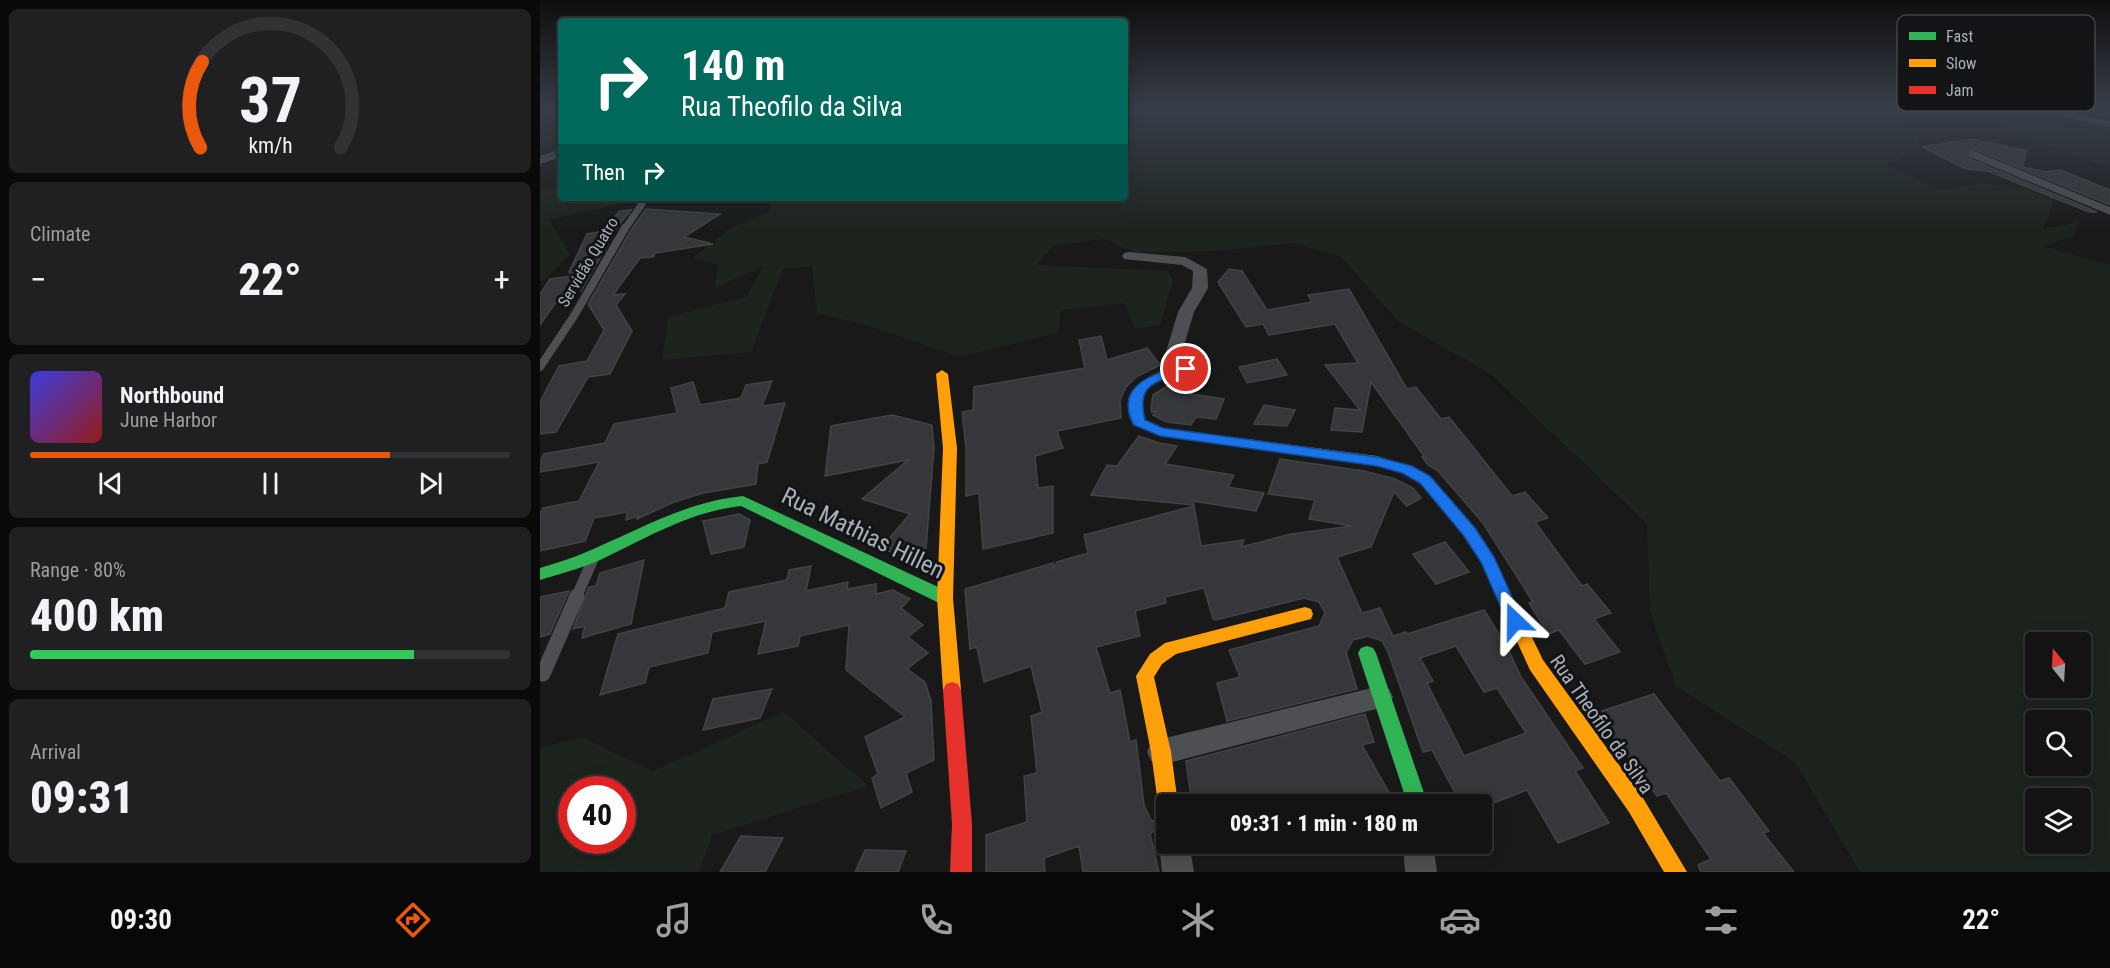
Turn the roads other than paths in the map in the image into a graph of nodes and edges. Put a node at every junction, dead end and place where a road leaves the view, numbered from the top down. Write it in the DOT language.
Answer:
graph roads {
  1 [pos="558,154"];
  2 [pos="1972,154"];
  3 [pos="540,160"];
  4 [pos="642,204"];
  5 [pos="2110,211"];
  6 [pos="1130,256"];
  7 [pos="1204,363"];
  8 [pos="540,367"];
  9 [pos="942,374"];
  10 [pos="1168,375"];
  11 [pos="595,555"];
  12 [pos="540,574"];
  13 [pos="945,598"];
  14 [pos="1305,614"];
  15 [pos="1367,653"];
  16 [pos="543,674"];
  17 [pos="1380,697"];
  18 [pos="1161,752"];
  19 [pos="1167,794"];
  20 [pos="1414,794"];
  21 [pos="1176,854"];
  22 [pos="1419,854"];
  23 [pos="961,872"];
  24 [pos="1178,872"];
  25 [pos="1421,872"];
  26 [pos="1676,872"];
  1 -- 3 [label="street"];
  2 -- 5 [label="lane"];
  4 -- 8 [label="lane, Servidão Quatro"];
  6 -- 10 [label="street"];
  7 -- 10 [label="street, Rua Theofilo da Silva"];
  9 -- 13 [label="street"];
  10 -- 26 [label="street, Rua Theofilo da Silva"];
  11 -- 12 [label="street, Rua Mathias Hillen"];
  11 -- 13 [label="street, Rua Mathias Hillen"];
  11 -- 16 [label="lane"];
  13 -- 23 [label="street, Rua Mathias Hillen"];
  14 -- 18 [label="street"];
  15 -- 17 [label="street"];
  17 -- 18 [label="street"];
  17 -- 20 [label="street"];
  18 -- 19 [label="street"];
  21 -- 24 [label="street"];
  22 -- 25 [label="street"];
}
